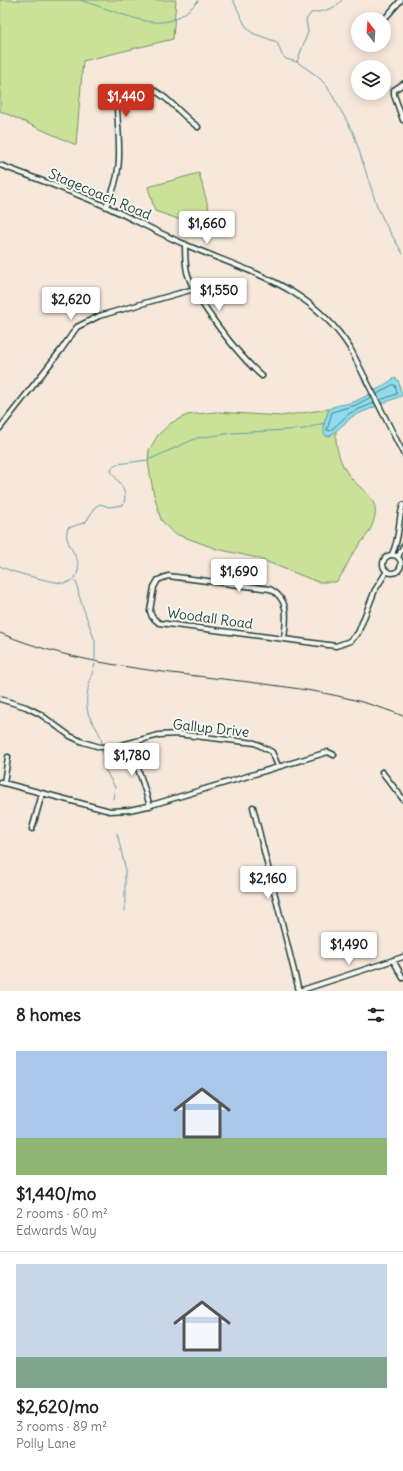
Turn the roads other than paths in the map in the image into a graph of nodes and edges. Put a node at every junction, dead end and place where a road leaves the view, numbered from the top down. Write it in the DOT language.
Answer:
graph roads {
  1 [pos="401,0"];
  2 [pos="390,12"];
  3 [pos="403,84"];
  4 [pos="403,120"];
  5 [pos="198,127"];
  6 [pos="0,165"];
  7 [pos="106,206"];
  8 [pos="185,244"];
  9 [pos="194,289"];
  10 [pos="262,376"];
  11 [pos="0,428"];
  12 [pos="403,453"];
  13 [pos="403,505"];
  14 [pos="403,547"];
  15 [pos="392,554"];
  16 [pos="398,557"];
  17 [pos="387,571"];
  18 [pos="284,639"];
  19 [pos="0,699"];
  20 [pos="130,743"];
  21 [pos="334,755"];
  22 [pos="8,757"];
  23 [pos="278,766"];
  24 [pos="382,772"];
  25 [pos="2,782"];
  26 [pos="42,794"];
  27 [pos="403,799"];
  28 [pos="150,806"];
  29 [pos="253,807"];
  30 [pos="32,829"];
  31 [pos="403,957"];
  32 [pos="393,960"];
  33 [pos="403,978"];
  34 [pos="299,991"];
  1 -- 2 [label="street"];
  3 -- 4 [label="street"];
  5 -- 7 [label="street"];
  6 -- 7 [label="street, Stagecoach Road"];
  7 -- 8 [label="street, Stagecoach Road"];
  8 -- 9 [label="street"];
  8 -- 12 [label="street, Stagecoach Road"];
  9 -- 10 [label="street"];
  9 -- 11 [label="street"];
  13 -- 15 [label="street, Woodall Road"];
  14 -- 16 [label="street, Woodall Road"];
  15 -- 16 [label="street"];
  15 -- 17 [label="street, Woodall Road"];
  16 -- 17 [label="street, Woodall Road"];
  17 -- 18 [label="street, Woodall Road"];
  18 -- 18 [label="street, Woodall Road"];
  19 -- 20 [label="street, Gallup Drive"];
  20 -- 23 [label="street, Gallup Drive"];
  20 -- 28 [label="street"];
  21 -- 23 [label="street"];
  22 -- 25 [label="street"];
  23 -- 28 [label="street"];
  24 -- 27 [label="street"];
  25 -- 26 [label="street"];
  26 -- 28 [label="street"];
  26 -- 30 [label="street"];
  29 -- 34 [label="street"];
  31 -- 32 [label="street"];
  32 -- 33 [label="street"];
  32 -- 34 [label="street"];
}
